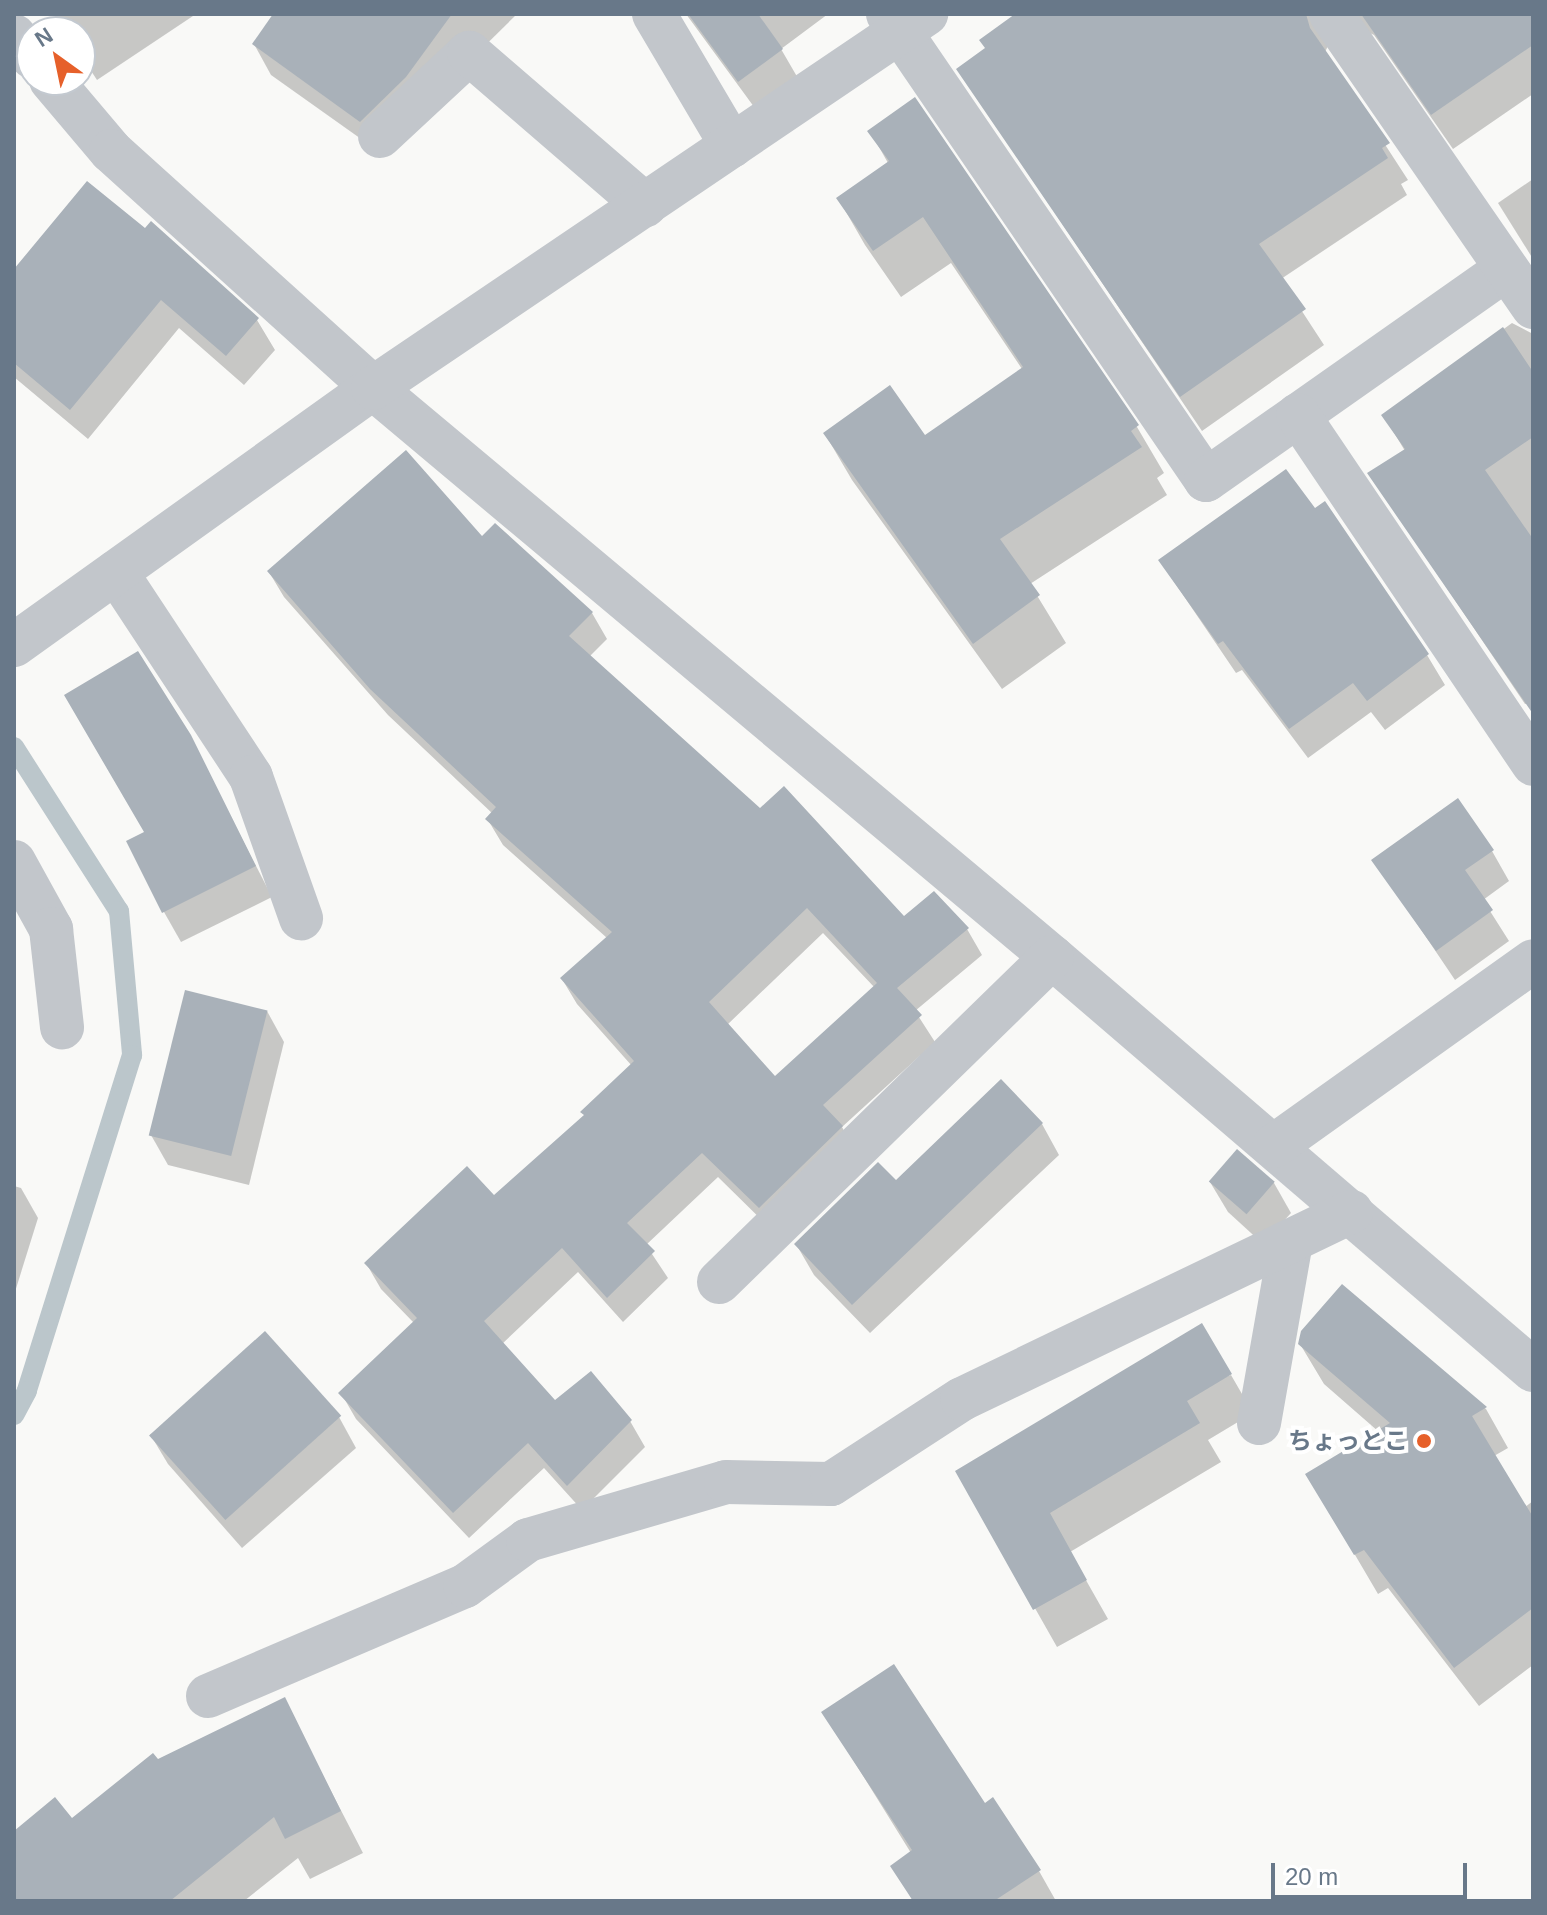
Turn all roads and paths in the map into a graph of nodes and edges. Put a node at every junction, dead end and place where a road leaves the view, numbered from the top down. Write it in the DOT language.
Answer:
graph roads {
  1 [pos="654,14"];
  2 [pos="1331,14"];
  3 [pos="905,20"];
  4 [pos="65,96"];
  5 [pos="380,136"];
  6 [pos="732,146"];
  7 [pos="645,205"];
  8 [pos="1506,269"];
  9 [pos="1533,307"];
  10 [pos="373,388"];
  11 [pos="1298,415"];
  12 [pos="116,572"];
  13 [pos="18,642"];
  14 [pos="1533,764"];
  15 [pos="14,862"];
  16 [pos="301,918"];
  17 [pos="1052,957"];
  18 [pos="1533,961"];
  19 [pos="62,1027"];
  20 [pos="1274,1146"];
  21 [pos="1351,1212"];
  22 [pos="1291,1241"];
  23 [pos="719,1282"];
  24 [pos="1533,1370"];
  25 [pos="1259,1423"];
  26 [pos="208,1696"];
  1 -- 6 [label="street"];
  2 -- 8 [label="street"];
  3 -- 6 [label="street"];
  3 -- 11 [label="street"];
  4 -- 10 [label="street"];
  5 -- 7 [label="street"];
  6 -- 7 [label="street"];
  7 -- 10 [label="street"];
  8 -- 9 [label="street"];
  8 -- 11 [label="street"];
  10 -- 12 [label="street"];
  10 -- 17 [label="street"];
  11 -- 14 [label="street"];
  12 -- 13 [label="street"];
  12 -- 16 [label="street"];
  15 -- 19 [label="street"];
  17 -- 20 [label="street"];
  17 -- 23 [label="street"];
  18 -- 20 [label="street"];
  20 -- 21 [label="street"];
  21 -- 22 [label="street"];
  21 -- 24 [label="street"];
  22 -- 25 [label="street"];
  22 -- 26 [label="street"];
}
